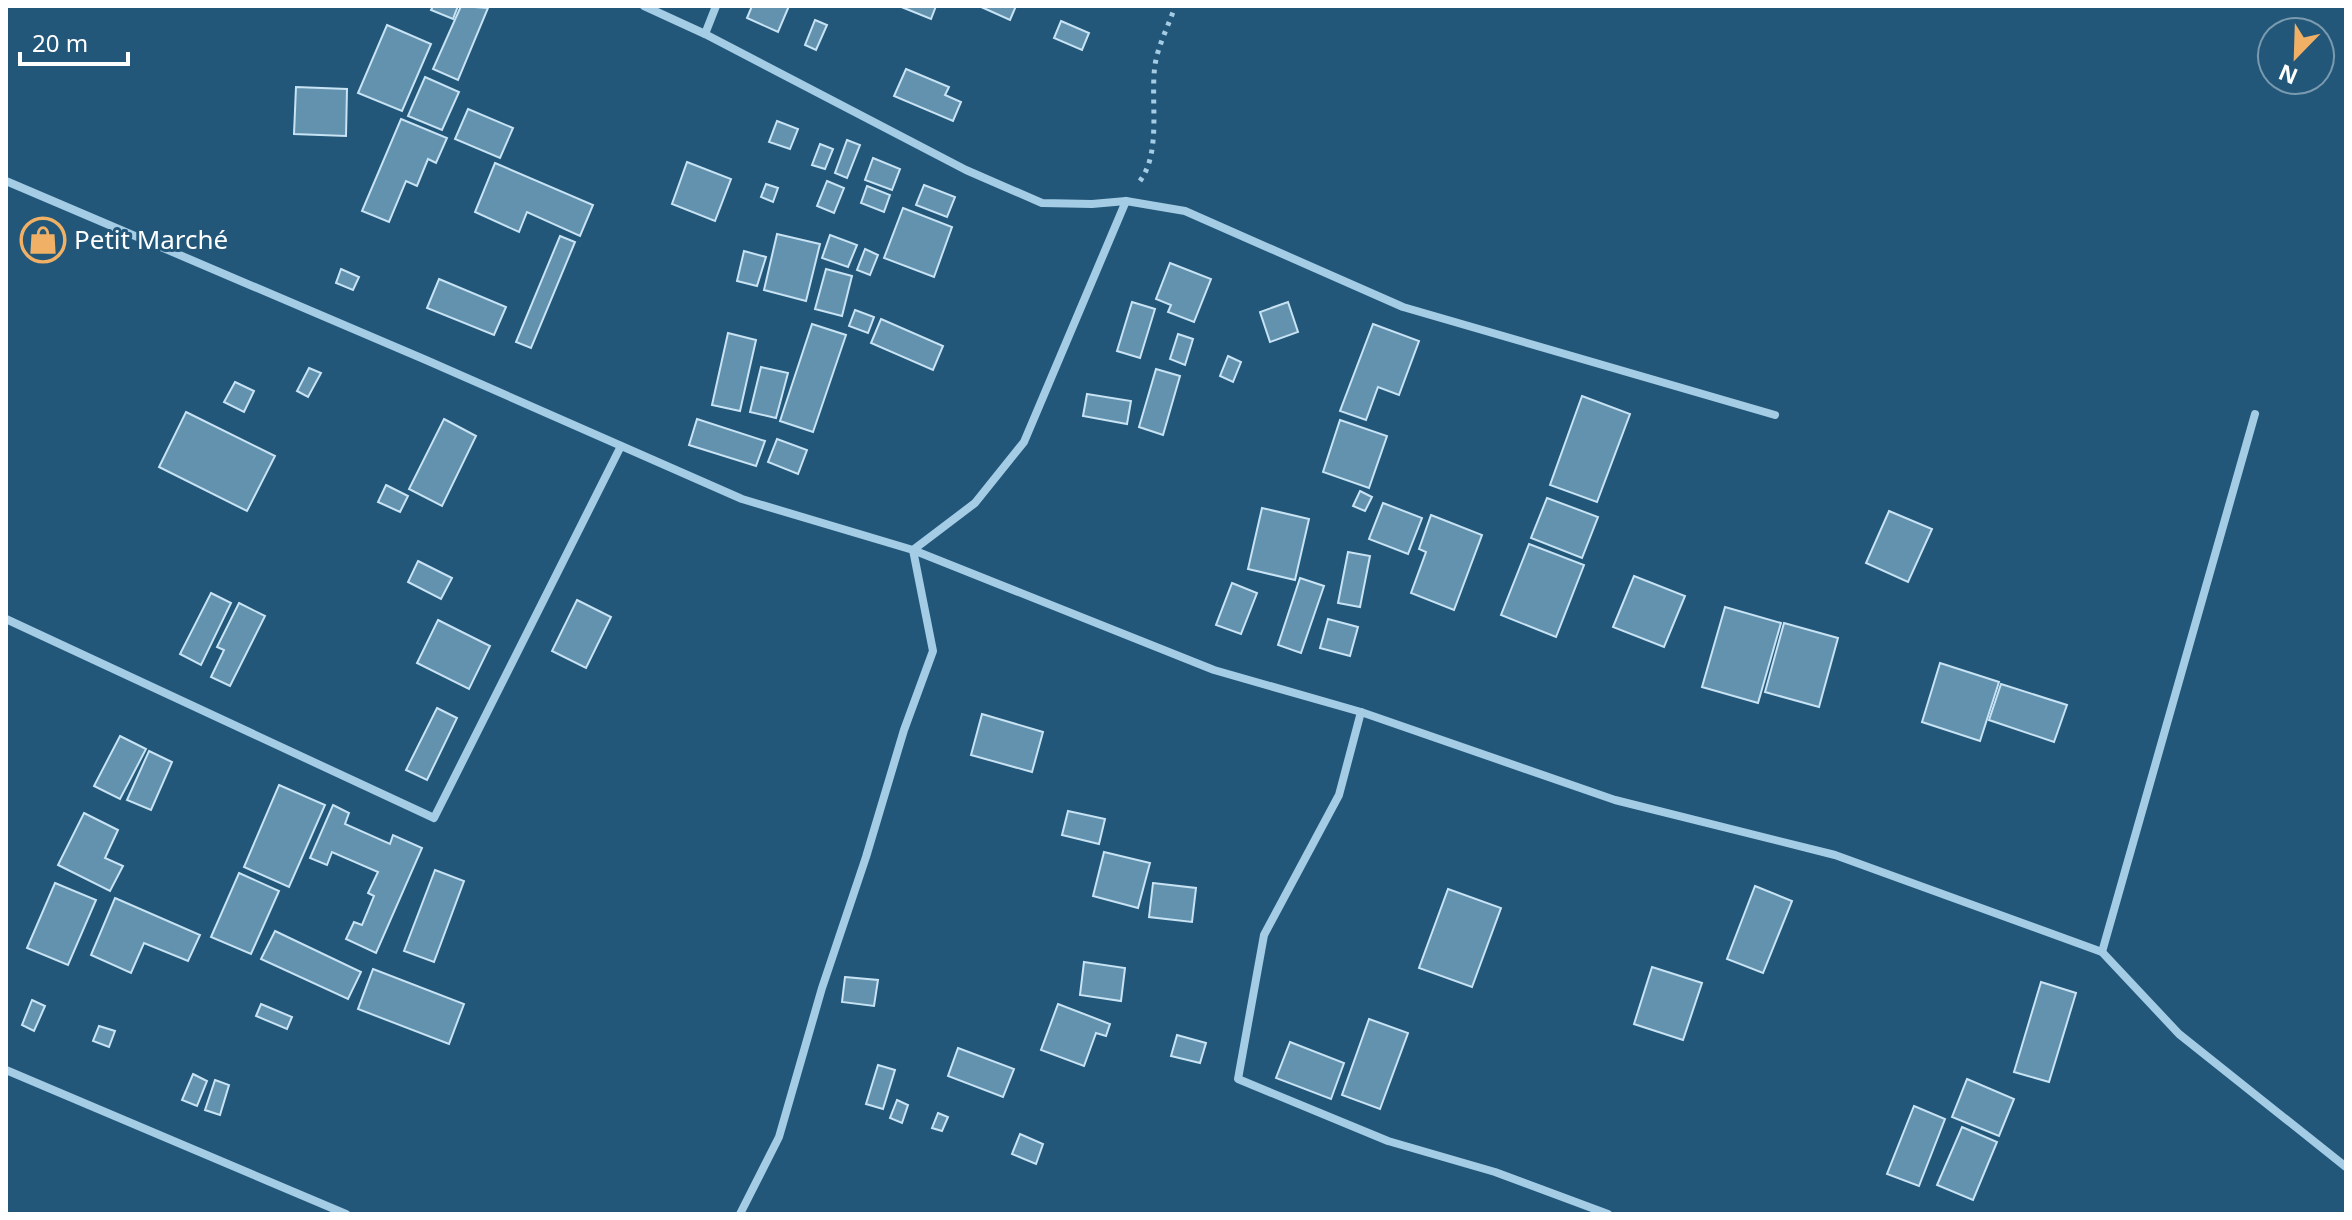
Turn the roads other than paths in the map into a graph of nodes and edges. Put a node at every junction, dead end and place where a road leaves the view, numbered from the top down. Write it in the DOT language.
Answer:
graph roads {
  1 [pos="644,6"];
  2 [pos="716,6"];
  3 [pos="705,34"];
  4 [pos="6,181"];
  5 [pos="1126,201"];
  6 [pos="2255,414"];
  7 [pos="1775,415"];
  8 [pos="621,446"];
  9 [pos="913,550"];
  10 [pos="6,619"];
  11 [pos="1361,712"];
  12 [pos="2102,952"];
  13 [pos="6,1070"];
  14 [pos="2346,1167"];
  15 [pos="346,1214"];
  16 [pos="740,1214"];
  17 [pos="1608,1214"];
  1 -- 3 [label="street"];
  2 -- 3 [label="street"];
  3 -- 5 [label="street"];
  4 -- 8 [label="street"];
  5 -- 7 [label="street"];
  5 -- 9 [label="street"];
  6 -- 12 [label="street"];
  8 -- 9 [label="street"];
  8 -- 10 [label="street"];
  9 -- 11 [label="street"];
  9 -- 16 [label="street"];
  11 -- 12 [label="street"];
  11 -- 17 [label="street"];
  12 -- 14 [label="street"];
  13 -- 15 [label="street"];
}
